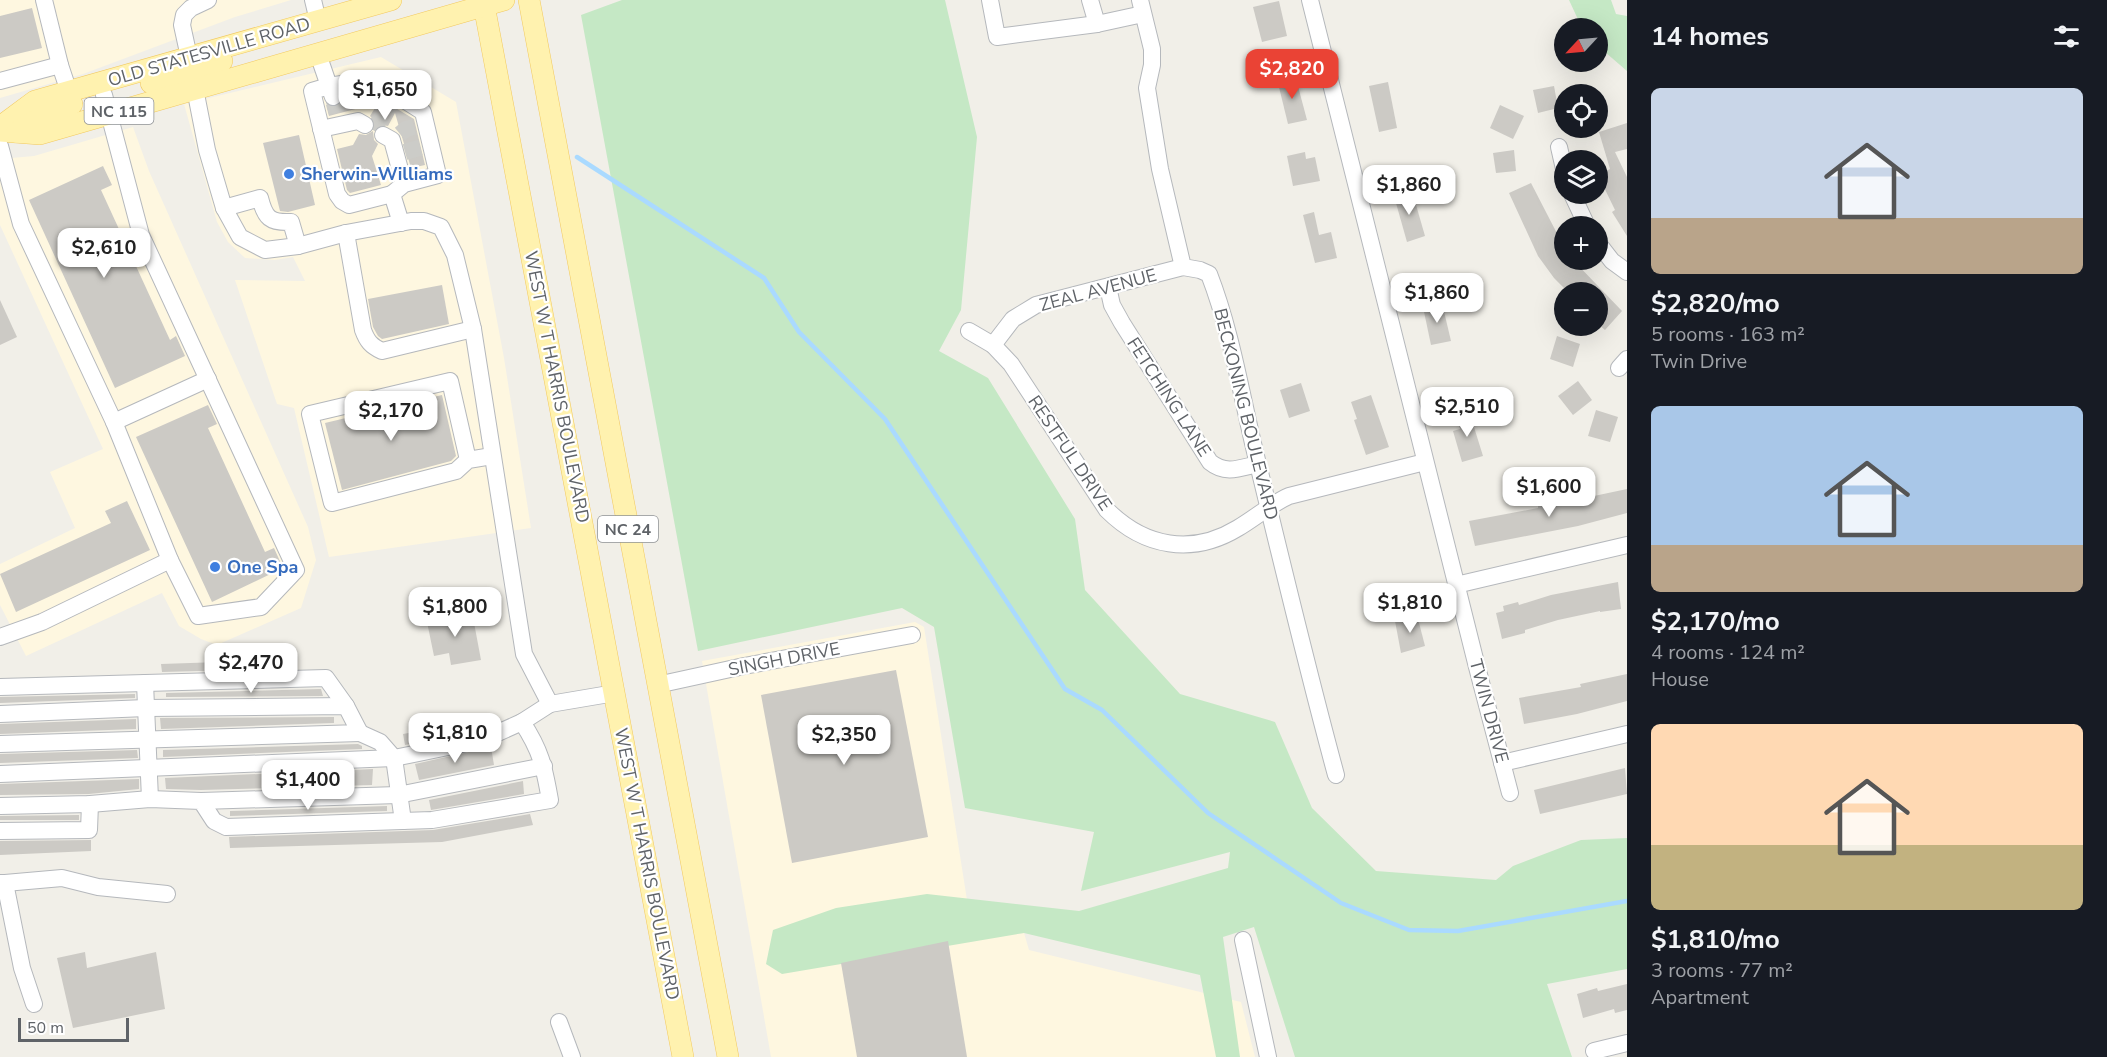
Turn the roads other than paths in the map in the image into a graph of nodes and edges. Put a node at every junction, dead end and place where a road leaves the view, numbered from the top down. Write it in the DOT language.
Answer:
graph roads {
  1 [pos="44,0"];
  2 [pos="313,0"];
  3 [pos="391,0"];
  4 [pos="529,0"];
  5 [pos="990,0"];
  6 [pos="1089,0"];
  7 [pos="1310,0"];
  8 [pos="203,1"];
  9 [pos="490,2"];
  10 [pos="1142,7"];
  11 [pos="318,21"];
  12 [pos="1097,24"];
  13 [pos="318,54"];
  14 [pos="60,65"];
  15 [pos="191,73"];
  16 [pos="0,81"];
  17 [pos="69,92"];
  18 [pos="331,92"];
  19 [pos="106,105"];
  20 [pos="361,118"];
  21 [pos="321,129"];
  22 [pos="6,130"];
  23 [pos="395,143"];
  24 [pos="0,147"];
  25 [pos="1559,147"];
  26 [pos="1560,150"];
  27 [pos="398,189"];
  28 [pos="224,208"];
  29 [pos="401,223"];
  30 [pos="345,233"];
  31 [pos="298,246"];
  32 [pos="1608,256"];
  33 [pos="1183,267"];
  34 [pos="1627,272"];
  35 [pos="1108,287"];
  36 [pos="473,329"];
  37 [pos="969,331"];
  38 [pos="993,345"];
  39 [pos="208,379"];
  40 [pos="114,422"];
  41 [pos="492,456"];
  42 [pos="468,460"];
  43 [pos="1425,462"];
  44 [pos="1258,464"];
  45 [pos="1269,507"];
  46 [pos="1627,545"];
  47 [pos="170,560"];
  48 [pos="1456,585"];
  49 [pos="912,635"];
  50 [pos="0,637"];
  51 [pos="145,683"];
  52 [pos="657,685"];
  53 [pos="0,687"];
  54 [pos="615,693"];
  55 [pos="550,704"];
  56 [pos="346,706"];
  57 [pos="146,708"];
  58 [pos="0,714"];
  59 [pos="522,722"];
  60 [pos="360,733"];
  61 [pos="1627,734"];
  62 [pos="147,738"];
  63 [pos="0,744"];
  64 [pos="394,758"];
  65 [pos="1502,763"];
  66 [pos="544,766"];
  67 [pos="147,768"];
  68 [pos="0,774"];
  69 [pos="1336,775"];
  70 [pos="1510,793"];
  71 [pos="398,795"];
  72 [pos="150,799"];
  73 [pos="201,801"];
  74 [pos="90,804"];
  75 [pos="0,806"];
  76 [pos="403,821"];
  77 [pos="0,831"];
  78 [pos="3,883"];
  79 [pos="167,894"];
  80 [pos="1243,940"];
  81 [pos="671,992"];
  82 [pos="34,1004"];
  83 [pos="558,1022"];
  84 [pos="1627,1043"];
  85 [pos="1594,1051"];
  86 [pos="572,1057"];
  87 [pos="683,1057"];
  88 [pos="691,1057"];
  89 [pos="728,1057"];
  90 [pos="1268,1057"];
  1 -- 14 [label="street"];
  2 -- 11 [label="street"];
  3 -- 11 [label="main road, OLD STATESVILLE ROAD / NC 115"];
  4 -- 52 [label="main road, NC 24"];
  5 -- 12 [label="street"];
  6 -- 12 [label="street"];
  7 -- 43 [label="street, TWIN DRIVE"];
  8 -- 15 [label="street"];
  9 -- 13 [label="main road, OLD STATESVILLE ROAD / NC 115"];
  9 -- 54 [label="main road, WEST W T HARRIS BOULEVARD / NC 24"];
  10 -- 12 [label="street"];
  10 -- 33 [label="street"];
  11 -- 15 [label="main road, OLD STATESVILLE ROAD / NC 115"];
  13 -- 15 [label="main road, OLD STATESVILLE ROAD / NC 115"];
  13 -- 18 [label="street"];
  14 -- 16 [label="street"];
  14 -- 17 [label="street"];
  15 -- 17 [label="main road, OLD STATESVILLE ROAD / NC 115"];
  15 -- 19 [label="main road"];
  15 -- 28 [label="street"];
  17 -- 22 [label="main road, OLD STATESVILLE ROAD / NC 115"];
  18 -- 21 [label="street"];
  18 -- 27 [label="street"];
  19 -- 22 [label="main road"];
  19 -- 39 [label="street"];
  20 -- 21 [label="street"];
  21 -- 27 [label="street"];
  23 -- 27 [label="street"];
  24 -- 40 [label="street"];
  25 -- 26 [label="street"];
  27 -- 29 [label="street"];
  28 -- 31 [label="street"];
  28 -- 31 [label="street"];
  29 -- 30 [label="street"];
  29 -- 36 [label="street"];
  30 -- 31 [label="street"];
  30 -- 36 [label="street"];
  32 -- 34 [label="street"];
  33 -- 35 [label="street, ZEAL AVENUE"];
  33 -- 44 [label="street, BECKONING BOULEVARD"];
  35 -- 38 [label="street, ZEAL AVENUE"];
  35 -- 44 [label="street, FETCHING LANE"];
  36 -- 41 [label="street"];
  37 -- 38 [label="street, RESTFUL DRIVE"];
  38 -- 45 [label="street, RESTFUL DRIVE"];
  39 -- 40 [label="street"];
  39 -- 47 [label="street"];
  40 -- 47 [label="street"];
  41 -- 42 [label="street"];
  41 -- 55 [label="street"];
  42 -- 42 [label="street"];
  43 -- 45 [label="street, RESTFUL DRIVE"];
  43 -- 48 [label="street, TWIN DRIVE"];
  44 -- 45 [label="street, BECKONING BOULEVARD"];
  45 -- 69 [label="street, BECKONING BOULEVARD"];
  46 -- 48 [label="street"];
  47 -- 50 [label="street"];
  48 -- 65 [label="street, TWIN DRIVE"];
  49 -- 52 [label="street, SINGH DRIVE"];
  51 -- 53 [label="street"];
  51 -- 56 [label="street"];
  51 -- 57 [label="street"];
  52 -- 89 [label="main road, NC 24"];
  54 -- 55 [label="street"];
  54 -- 81 [label="main road, WEST W T HARRIS BOULEVARD / NC 24"];
  55 -- 59 [label="street"];
  56 -- 57 [label="street"];
  56 -- 60 [label="street"];
  57 -- 58 [label="street"];
  57 -- 62 [label="street"];
  59 -- 64 [label="street"];
  59 -- 66 [label="street"];
  60 -- 62 [label="street"];
  60 -- 64 [label="street"];
  61 -- 65 [label="street"];
  62 -- 63 [label="street"];
  62 -- 67 [label="street"];
  64 -- 67 [label="street"];
  64 -- 71 [label="street"];
  65 -- 70 [label="street, TWIN DRIVE"];
  66 -- 71 [label="street"];
  66 -- 76 [label="street"];
  67 -- 68 [label="street"];
  67 -- 72 [label="street"];
  71 -- 73 [label="street"];
  71 -- 76 [label="street"];
  72 -- 73 [label="street"];
  72 -- 74 [label="street"];
  73 -- 76 [label="street"];
  74 -- 75 [label="street"];
  74 -- 77 [label="street"];
  78 -- 79 [label="street"];
  78 -- 82 [label="street"];
  80 -- 90 [label="street"];
  81 -- 87 [label="main road, WEST W T HARRIS BOULEVARD / NC 24"];
  81 -- 88 [label="main road"];
  83 -- 86 [label="street"];
  84 -- 85 [label="street"];
}
